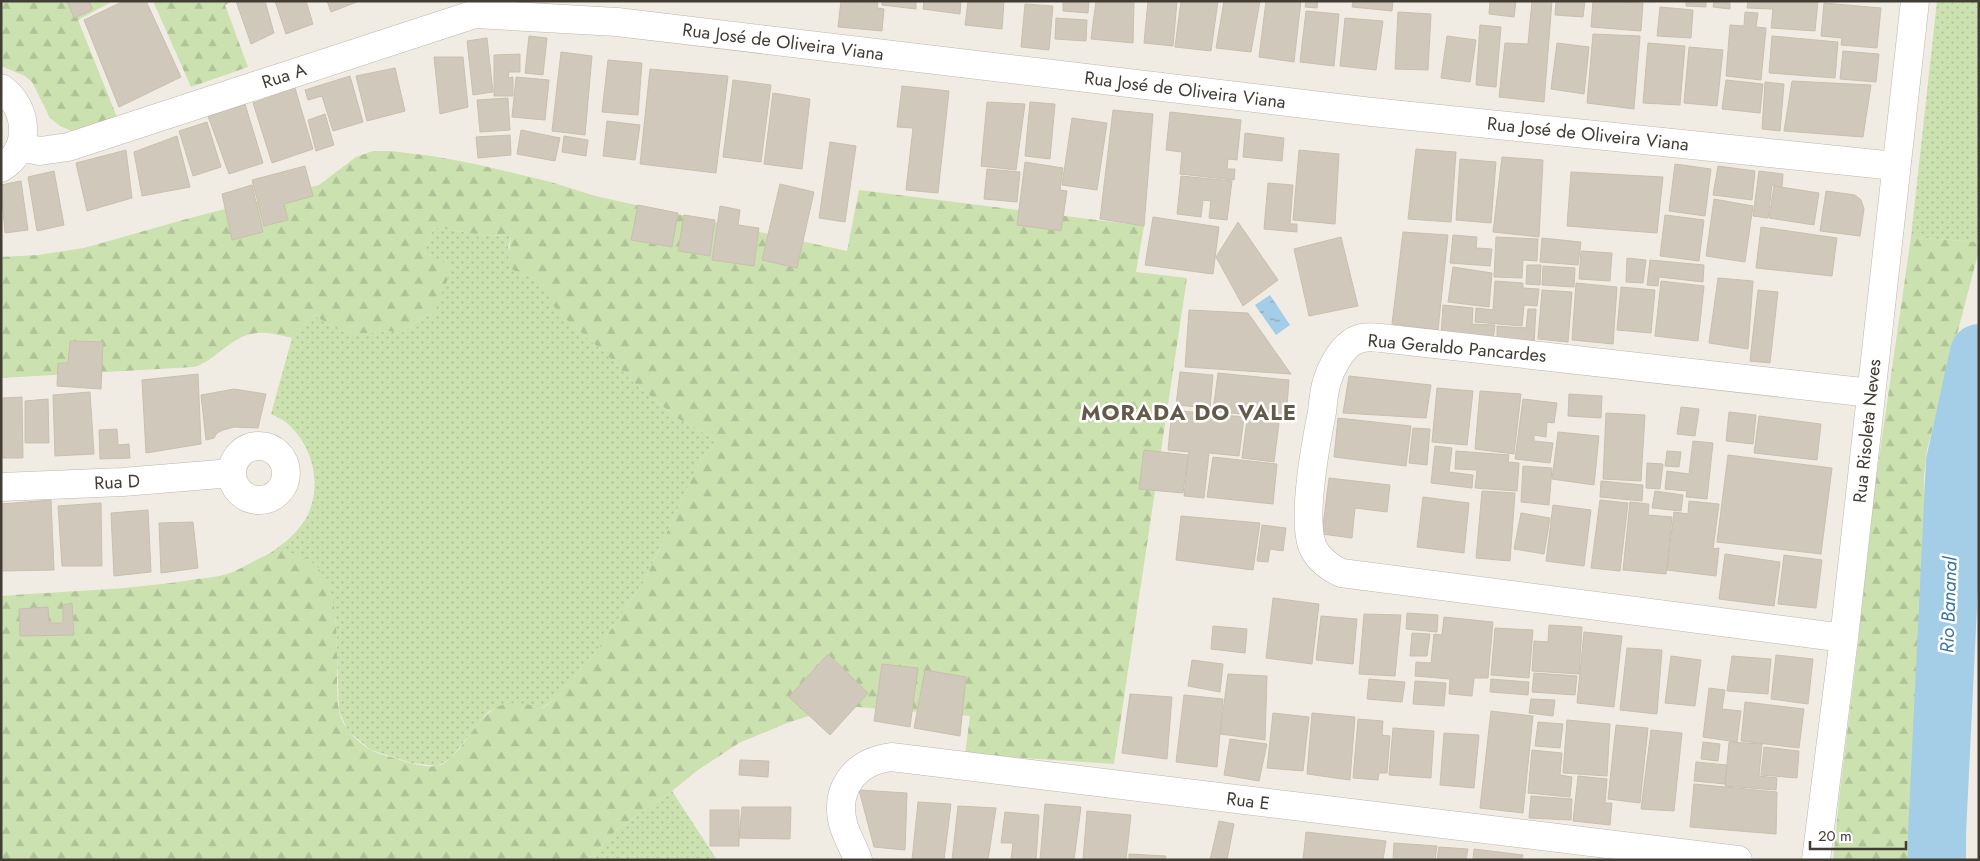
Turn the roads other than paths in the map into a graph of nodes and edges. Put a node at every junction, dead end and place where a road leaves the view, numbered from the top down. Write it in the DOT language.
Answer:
graph roads {
  1 [pos="587,1"];
  2 [pos="1914,1"];
  3 [pos="486,8"];
  4 [pos="617,22"];
  5 [pos="1,88"];
  6 [pos="20,147"];
  7 [pos="1895,166"];
  8 [pos="1,168"];
  9 [pos="1871,393"];
  10 [pos="232,473"];
  11 [pos="1,487"];
  12 [pos="1844,638"];
  13 [pos="858,860"];
  14 [pos="1738,860"];
  15 [pos="1816,860"];
  1 -- 4 [label="street"];
  2 -- 7 [label="street, Rua Risoleta Neves"];
  3 -- 4 [label="street, Rua José de Oliveira Viana"];
  3 -- 6 [label="street, Rua A"];
  4 -- 7 [label="street, Rua José de Oliveira Viana"];
  5 -- 6 [label="street"];
  6 -- 8 [label="street"];
  7 -- 9 [label="street, Rua Risoleta Neves"];
  9 -- 12 [label="street, Rua Risoleta Neves"];
  9 -- 12 [label="street, Rua Geraldo Pancardes"];
  10 -- 11 [label="street, Rua D"];
  12 -- 15 [label="street, Rua Risoleta Neves"];
  13 -- 14 [label="street, Rua E"];
}
